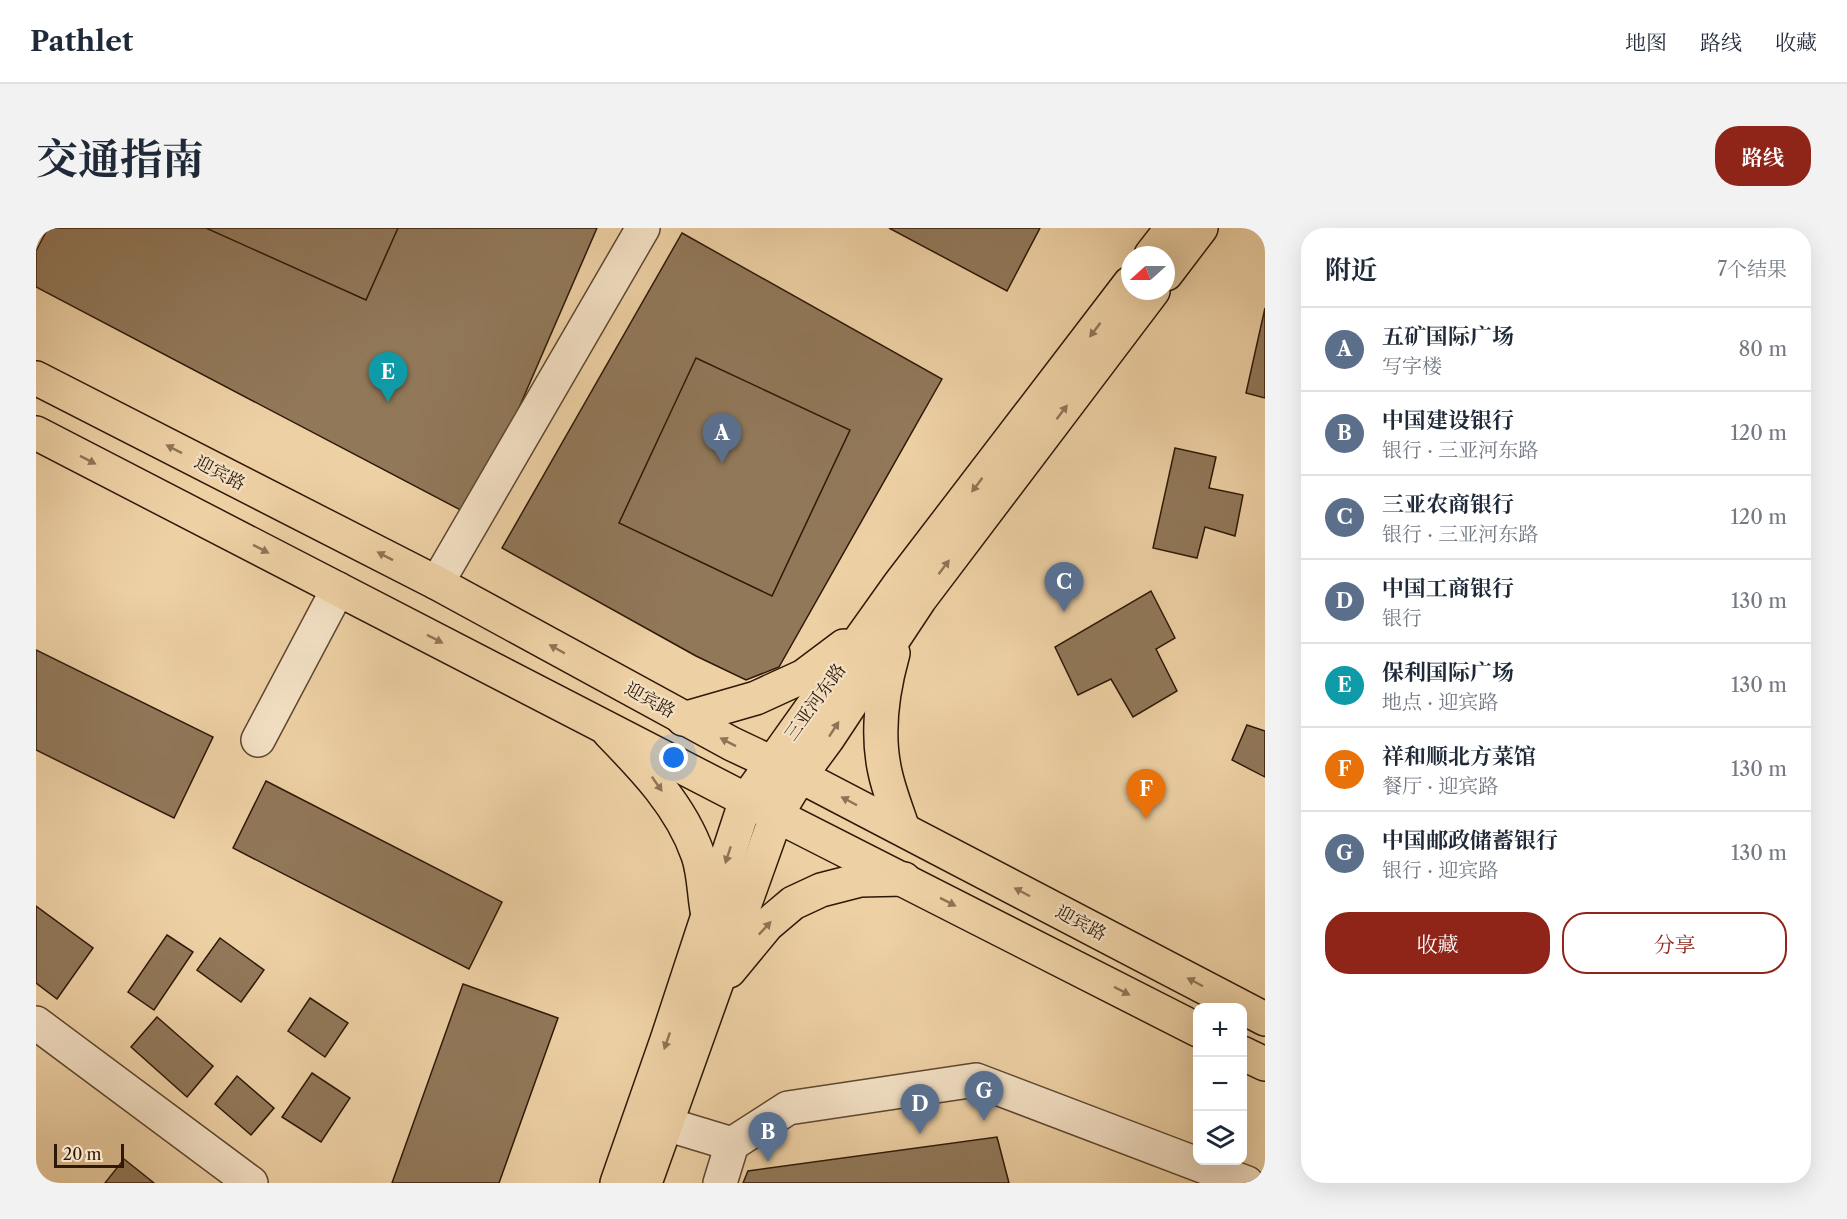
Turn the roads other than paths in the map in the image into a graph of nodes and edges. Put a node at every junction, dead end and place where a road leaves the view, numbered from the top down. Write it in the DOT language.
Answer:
graph roads {
  1 [pos="643,228"];
  2 [pos="1172,228"];
  3 [pos="1201,228"];
  4 [pos="1158,246"];
  5 [pos="1175,262"];
  6 [pos="1121,295"];
  7 [pos="1146,300"];
  8 [pos="36,378"];
  9 [pos="36,433"];
  10 [pos="437,583"];
  11 [pos="338,589"];
  12 [pos="886,626"];
  13 [pos="683,719"];
  14 [pos="603,726"];
  15 [pos="258,740"];
  16 [pos="771,762"];
  17 [pos="800,776"];
  18 [pos="746,800"];
  19 [pos="777,814"];
  20 [pos="903,830"];
  21 [pos="904,879"];
  22 [pos="708,917"];
  23 [pos="714,989"];
  24 [pos="1265,1019"];
  25 [pos="36,1023"];
  26 [pos="1193,1028"];
  27 [pos="1247,1055"];
  28 [pos="1265,1064"];
  29 [pos="666,1124"];
  30 [pos="732,1144"];
  31 [pos="251,1183"];
  32 [pos="617,1183"];
  33 [pos="645,1183"];
  34 [pos="720,1183"];
  35 [pos="1247,1183"];
  1 -- 10 [label="street"];
  2 -- 4 [label="main road"];
  3 -- 5 [label="main road"];
  6 -- 12 [label="main road, 三亚河东路, one-way"];
  12 -- 7 [label="main road, 三亚河东路, one-way"];
  10 -- 8 [label="main road, 迎宾路, one-way"];
  9 -- 11 [label="main road, one-way"];
  13 -- 10 [label="main road, 迎宾路, one-way"];
  11 -- 14 [label="main road, one-way"];
  11 -- 15 [label="street"];
  12 -- 13 [label="main road"];
  12 -- 16 [label="main road, 三亚河东路"];
  17 -- 12 [label="main road, 三亚河东路, one-way"];
  12 -- 20 [label="main road"];
  16 -- 13 [label="main road, 迎宾路, one-way"];
  14 -- 18 [label="main road"];
  14 -- 22 [label="main road, one-way"];
  16 -- 17 [label="main road, 迎宾路"];
  16 -- 18 [label="main road, 三亚河东路"];
  17 -- 19 [label="main road, 三亚河东路"];
  20 -- 17 [label="main road, 迎宾路, one-way"];
  18 -- 19 [label="main road"];
  18 -- 22 [label="main road, 三亚河东路, one-way"];
  19 -- 21 [label="main road"];
  19 -- 23 [label="main road, 三亚河东路"];
  24 -- 20 [label="main road, 迎宾路, one-way"];
  23 -- 21 [label="main road, one-way"];
  21 -- 26 [label="main road, one-way"];
  22 -- 32 [label="main road, 三亚河东路, one-way"];
  23 -- 29 [label="main road, 三亚河东路"];
  25 -- 31 [label="street"];
  27 -- 28 [label="main road"];
  29 -- 30 [label="street"];
  29 -- 33 [label="main road, 三亚河东路"];
  30 -- 34 [label="street"];
  30 -- 35 [label="street"];
}
